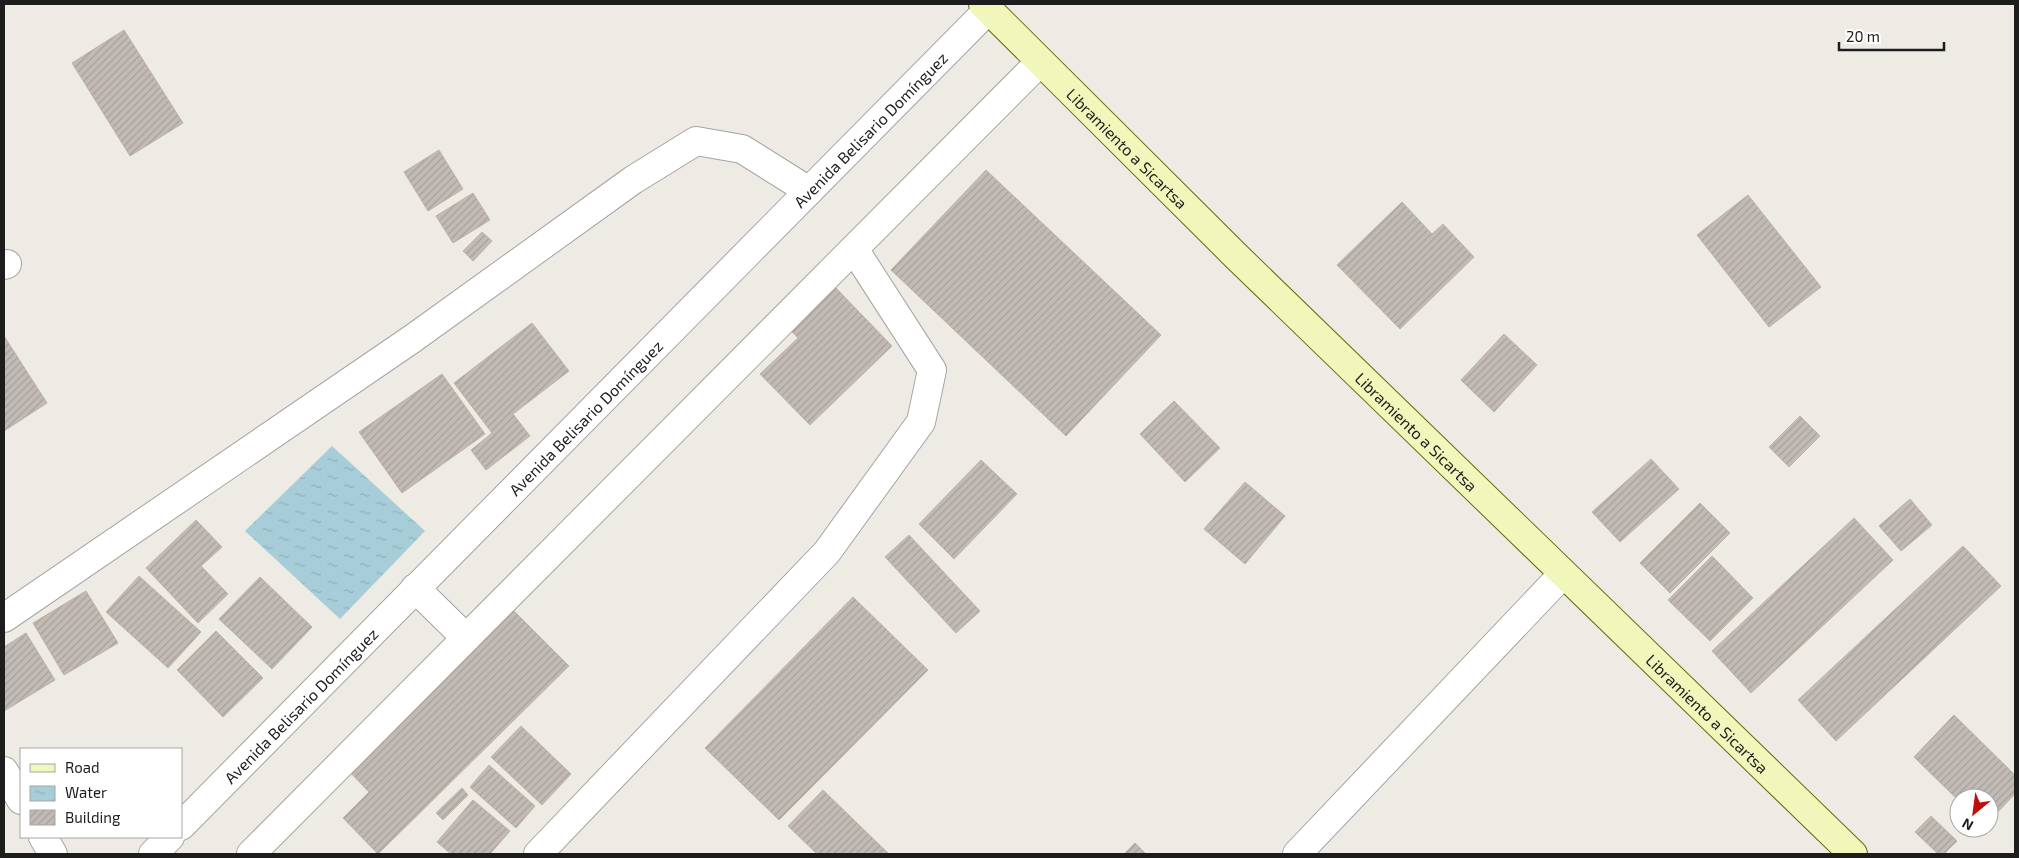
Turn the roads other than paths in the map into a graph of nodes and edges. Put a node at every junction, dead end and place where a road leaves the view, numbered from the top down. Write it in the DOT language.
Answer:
graph roads {
  1 [pos="986,7"];
  2 [pos="1040,62"];
  3 [pos="809,190"];
  4 [pos="854,249"];
  5 [pos="1563,574"];
  6 [pos="415,588"];
  7 [pos="4,618"];
  8 [pos="466,638"];
  9 [pos="4,771"];
  10 [pos="20,798"];
  11 [pos="182,825"];
  12 [pos="44,838"];
  13 [pos="169,838"];
  14 [pos="53,854"];
  15 [pos="153,854"];
  16 [pos="251,854"];
  17 [pos="538,854"];
  18 [pos="1297,854"];
  19 [pos="1853,854"];
  1 -- 2 [label="main road, Libramiento a Sicartsa"];
  1 -- 3 [label="street, Avenida Belisario Domínguez"];
  2 -- 4 [label="street"];
  2 -- 5 [label="main road, Libramiento a Sicartsa"];
  3 -- 6 [label="street, Avenida Belisario Domínguez"];
  3 -- 7 [label="street"];
  4 -- 8 [label="street"];
  4 -- 17 [label="street"];
  5 -- 18 [label="street"];
  5 -- 19 [label="main road, Libramiento a Sicartsa"];
  6 -- 8 [label="street"];
  6 -- 11 [label="street, Avenida Belisario Domínguez"];
  8 -- 16 [label="street"];
  9 -- 10 [label="street"];
  12 -- 14 [label="street"];
  13 -- 15 [label="street"];
}
